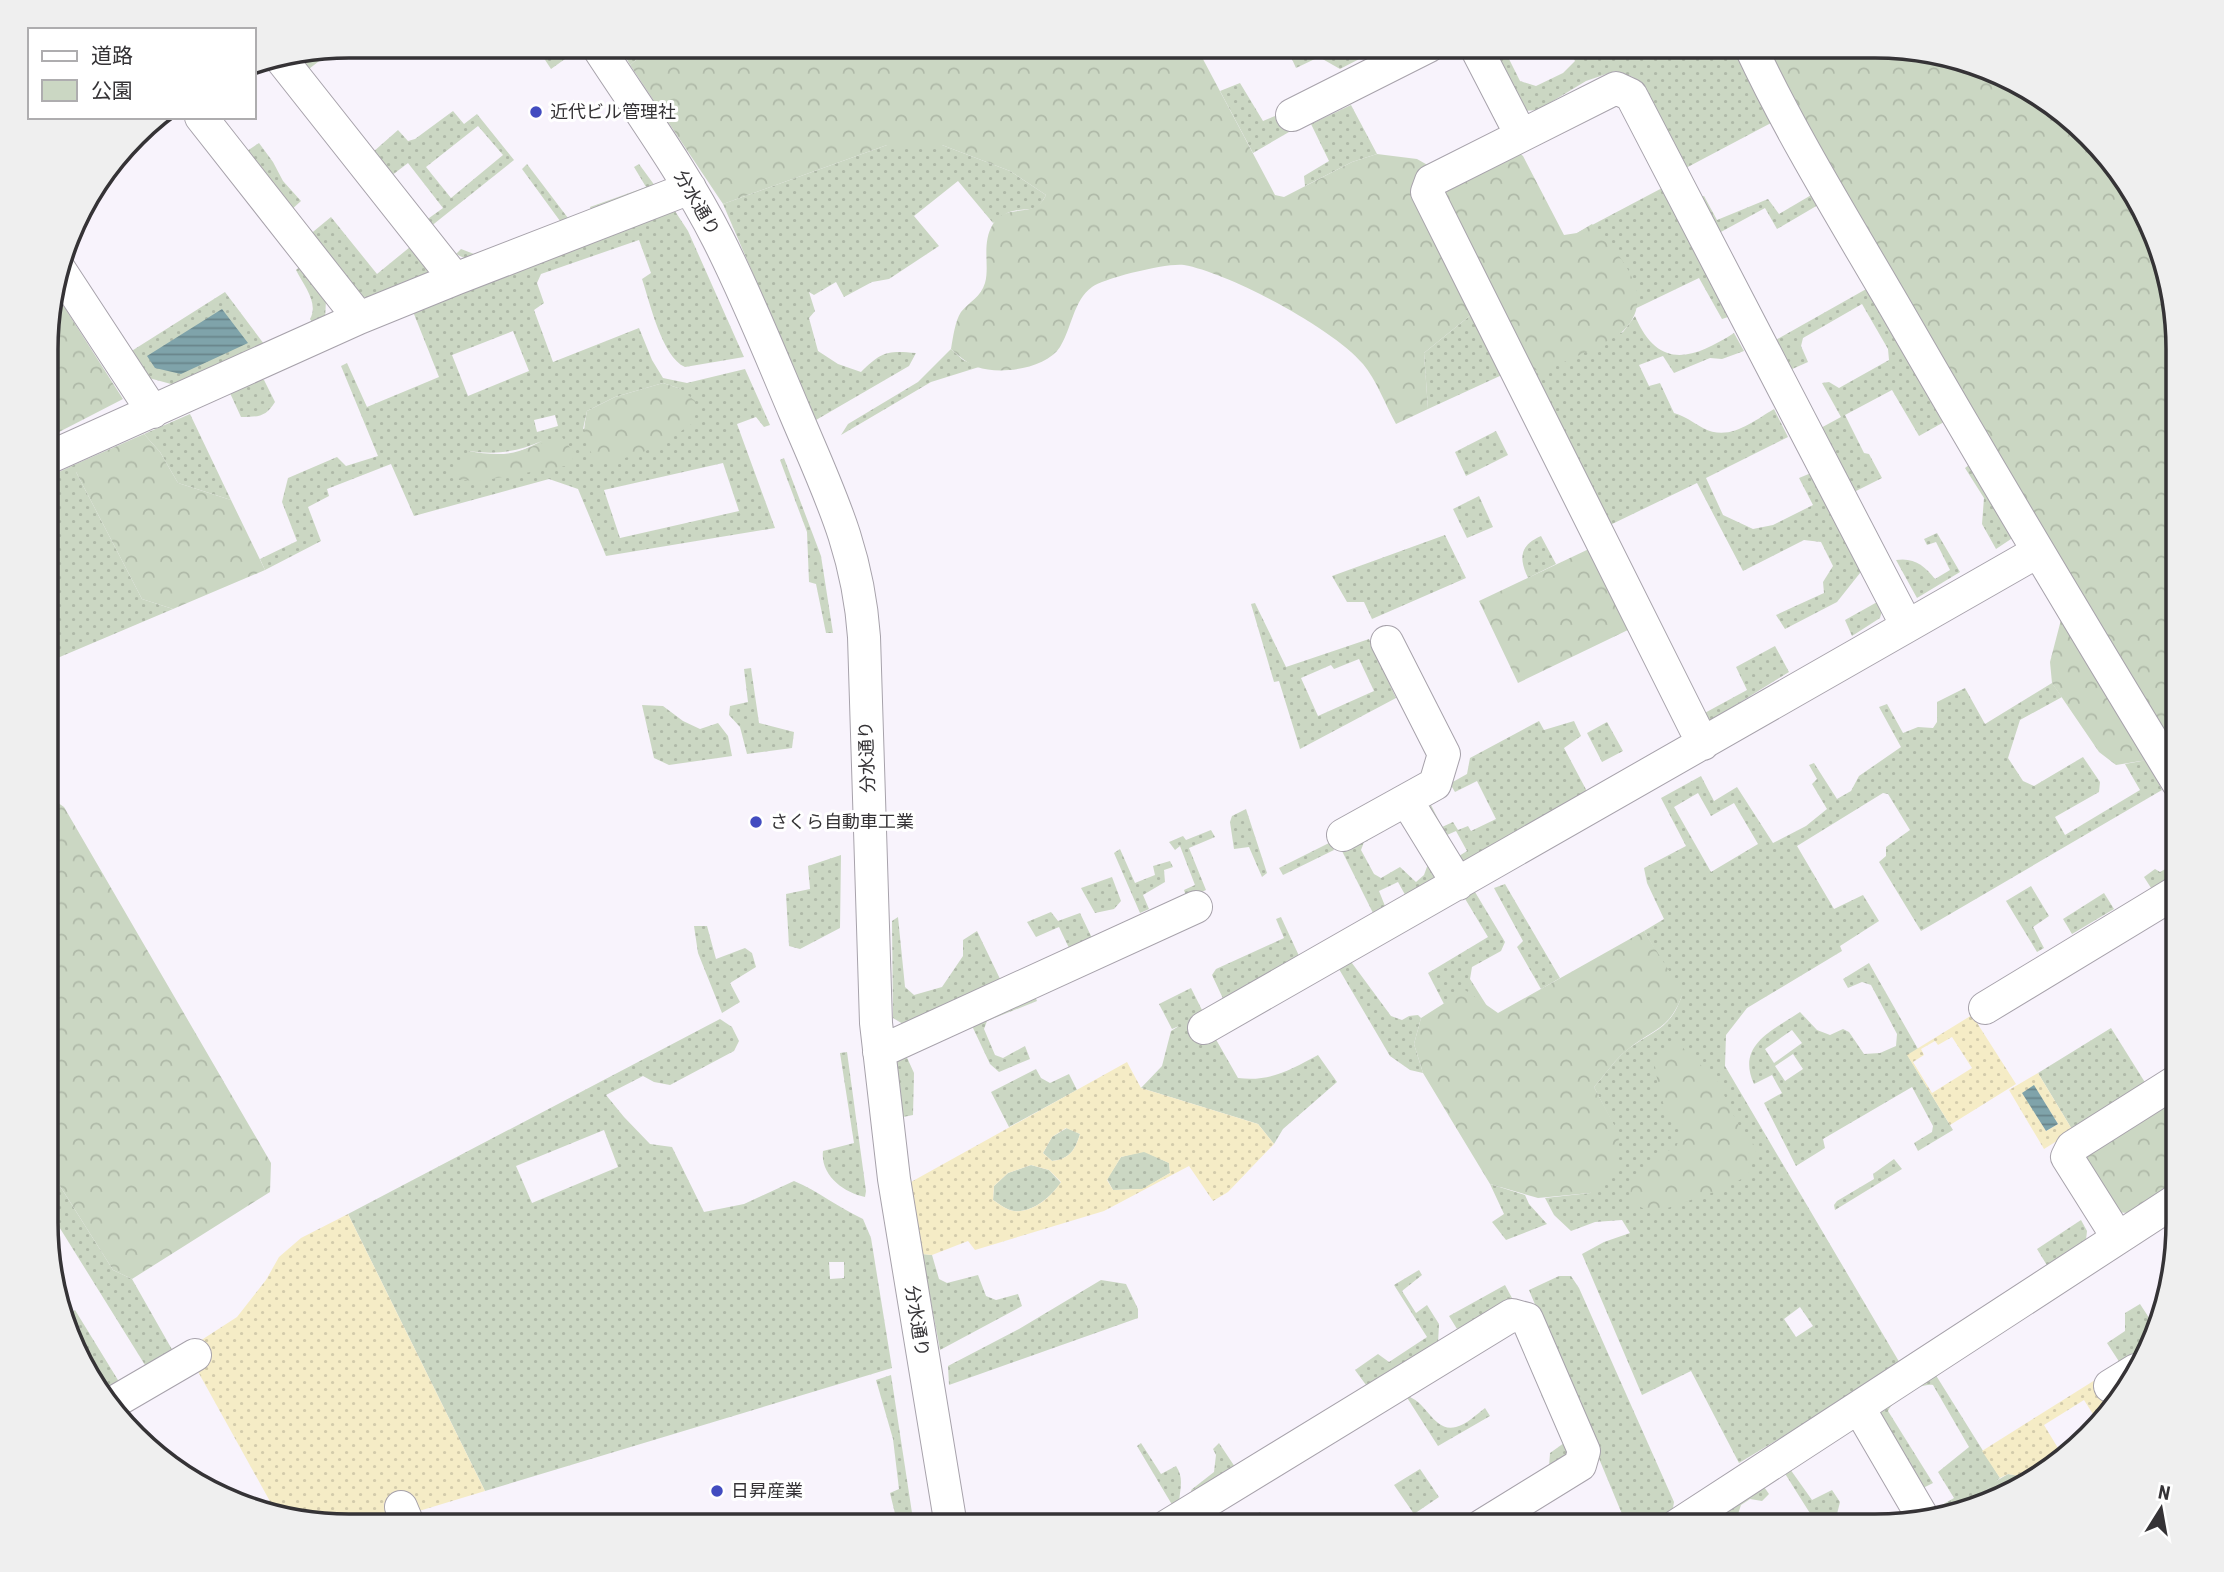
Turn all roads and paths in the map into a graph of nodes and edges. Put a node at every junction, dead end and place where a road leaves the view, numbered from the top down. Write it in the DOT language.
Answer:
graph roads {
  1 [pos="605,58"];
  2 [pos="1405,58"];
  3 [pos="1481,58"];
  4 [pos="1756,58"];
  5 [pos="286,65"];
  6 [pos="1292,115"];
  7 [pos="203,119"];
  8 [pos="1521,135"];
  9 [pos="690,188"];
  10 [pos="455,279"];
  11 [pos="66,280"];
  12 [pos="359,318"];
  13 [pos="153,412"];
  14 [pos="58,454"];
  15 [pos="2037,552"];
  16 [pos="1906,626"];
  17 [pos="1387,642"];
  18 [pos="1703,744"];
  19 [pos="2166,763"];
  20 [pos="1407,801"];
  21 [pos="1343,835"];
  22 [pos="1458,884"];
  23 [pos="2166,898"];
  24 [pos="1196,907"];
  25 [pos="1985,1008"];
  26 [pos="1203,1028"];
  27 [pos="879,1052"];
  28 [pos="2166,1088"];
  29 [pos="2166,1207"];
  30 [pos="2118,1238"];
  31 [pos="195,1355"];
  32 [pos="123,1406"];
  33 [pos="1859,1408"];
  34 [pos="1919,1511"];
  35 [pos="949,1514"];
  36 [pos="1187,1514"];
  37 [pos="1500,1514"];
  38 [pos="1707,1514"];
  1 -- 9 [label="street, 分水通り"];
  2 -- 6 [label="street"];
  3 -- 8 [label="street"];
  4 -- 15 [label="street"];
  5 -- 10 [label="street"];
  7 -- 12 [label="street"];
  8 -- 16 [label="street"];
  8 -- 18 [label="street"];
  9 -- 10 [label="street"];
  9 -- 27 [label="street, 分水通り"];
  10 -- 12 [label="street"];
  11 -- 13 [label="street"];
  12 -- 13 [label="street"];
  13 -- 14 [label="street"];
  15 -- 16 [label="street"];
  15 -- 19 [label="street"];
  16 -- 18 [label="street"];
  17 -- 20 [label="street"];
  18 -- 22 [label="street"];
  20 -- 21 [label="street"];
  20 -- 22 [label="street"];
  22 -- 26 [label="street"];
  23 -- 25 [label="street"];
  24 -- 27 [label="street"];
  27 -- 35 [label="street, 分水通り"];
  28 -- 30 [label="street"];
  29 -- 30 [label="street"];
  30 -- 33 [label="street"];
  31 -- 32 [label="street"];
  33 -- 34 [label="street"];
  33 -- 38 [label="street"];
  36 -- 37 [label="street"];
}
